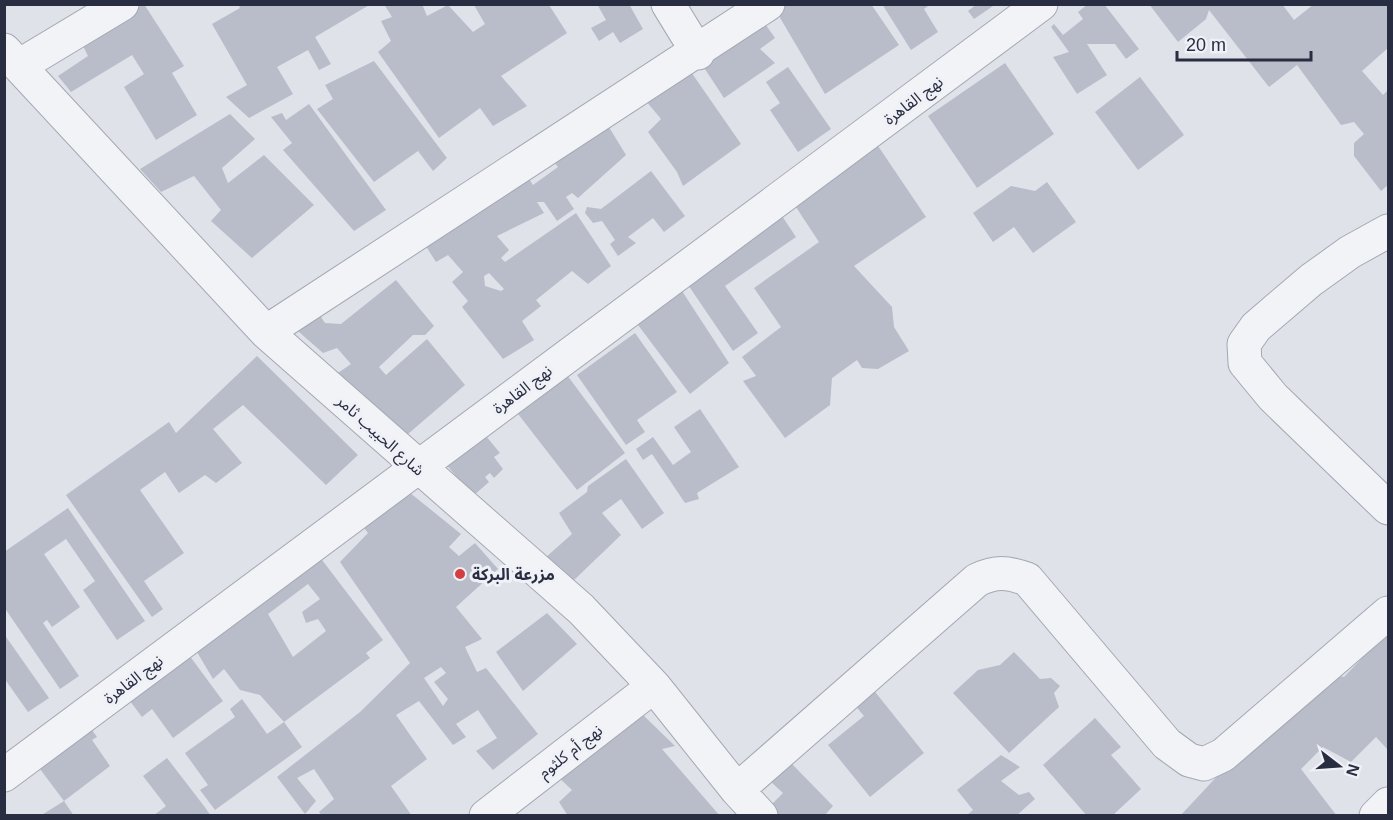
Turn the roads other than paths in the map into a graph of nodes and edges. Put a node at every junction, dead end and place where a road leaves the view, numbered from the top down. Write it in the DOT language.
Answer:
graph roads {
  1 [pos="122,4"];
  2 [pos="668,4"];
  3 [pos="768,4"];
  4 [pos="1041,4"];
  5 [pos="698,53"];
  6 [pos="12,58"];
  7 [pos="1389,231"];
  8 [pos="266,332"];
  9 [pos="417,467"];
  10 [pos="1389,508"];
  11 [pos="1389,613"];
  12 [pos="654,686"];
  13 [pos="4,775"];
  14 [pos="737,790"];
  15 [pos="1389,804"];
  16 [pos="486,816"];
  17 [pos="761,816"];
  18 [pos="1376,816"];
  1 -- 6 [label="street"];
  2 -- 5 [label="street"];
  3 -- 5 [label="street"];
  4 -- 9 [label="street, نهج القاهرة"];
  5 -- 8 [label="street"];
  6 -- 8 [label="street, شارع الحبيب ثامر"];
  7 -- 10 [label="street"];
  8 -- 9 [label="street, شارع الحبيب ثامر"];
  9 -- 12 [label="street, شارع الحبيب ثامر"];
  9 -- 13 [label="street, نهج القاهرة"];
  11 -- 14 [label="street"];
  12 -- 14 [label="street, شارع الحبيب ثامر"];
  12 -- 16 [label="street, نهج أم كلثوم"];
  14 -- 17 [label="street, شارع الحبيب ثامر"];
  15 -- 18 [label="street"];
}
